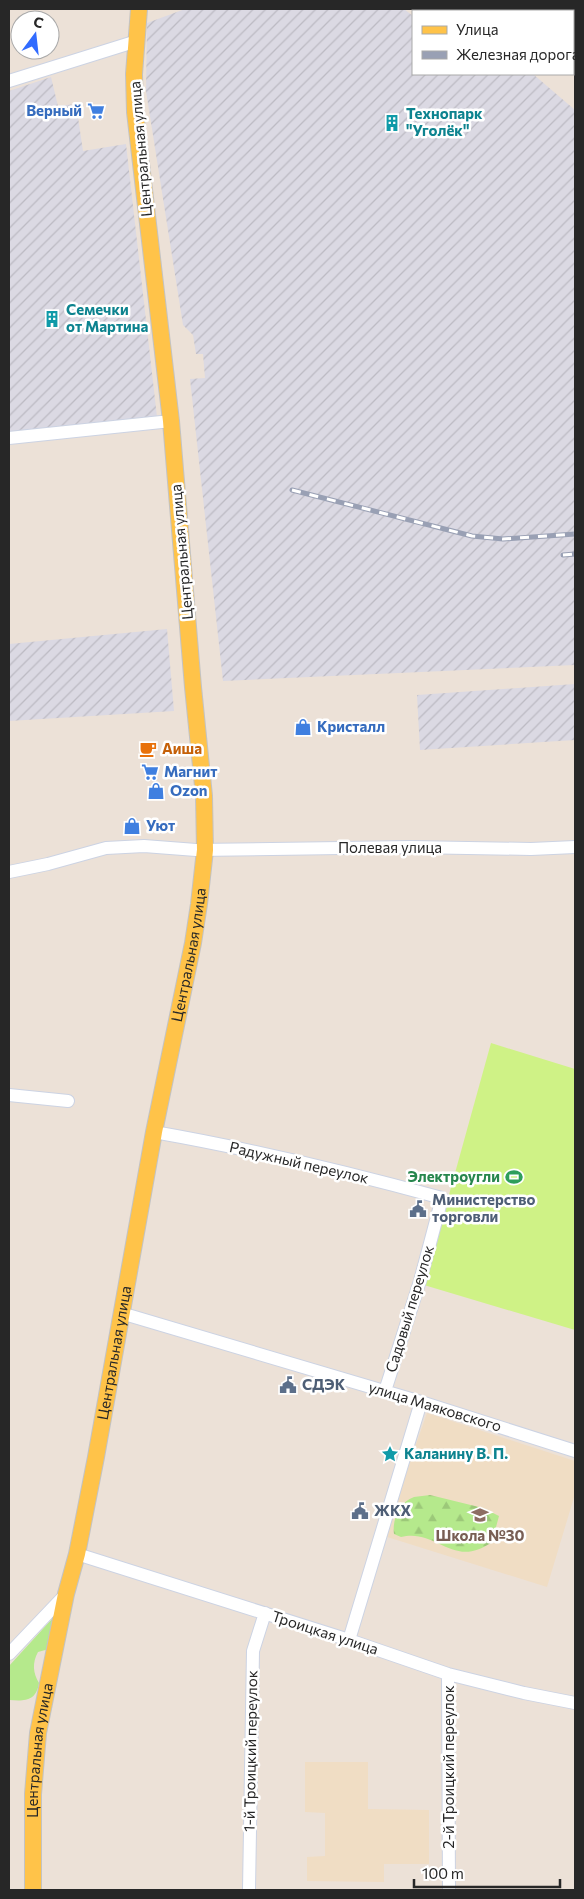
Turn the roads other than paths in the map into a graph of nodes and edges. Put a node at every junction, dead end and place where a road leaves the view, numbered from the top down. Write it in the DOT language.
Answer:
graph roads {
  1 [pos="139,9"];
  2 [pos="137,41"];
  3 [pos="9,81"];
  4 [pos="172,422"];
  5 [pos="9,438"];
  6 [pos="575,847"];
  7 [pos="205,850"];
  8 [pos="9,872"];
  9 [pos="9,1095"];
  10 [pos="68,1101"];
  11 [pos="154,1132"];
  12 [pos="442,1198"];
  13 [pos="121,1314"];
  14 [pos="385,1391"];
  15 [pos="421,1402"];
  16 [pos="575,1451"];
  17 [pos="77,1554"];
  18 [pos="66,1594"];
  19 [pos="265,1613"];
  20 [pos="349,1640"];
  21 [pos="9,1654"];
  22 [pos="448,1674"];
  23 [pos="575,1703"];
  24 [pos="33,1890"];
  25 [pos="249,1890"];
  26 [pos="449,1890"];
  1 -- 2 [label="main road, Центральная улица"];
  2 -- 3 [label="street"];
  2 -- 4 [label="main road, Центральная улица"];
  4 -- 5 [label="street"];
  4 -- 7 [label="main road, Центральная улица"];
  6 -- 7 [label="street, Полевая улица"];
  7 -- 8 [label="street, Полевая улица"];
  7 -- 11 [label="main road, Центральная улица"];
  9 -- 10 [label="street"];
  11 -- 12 [label="street, Радужный переулок"];
  11 -- 13 [label="main road, Центральная улица"];
  12 -- 14 [label="street, Садовый переулок"];
  13 -- 14 [label="street, улица Маяковского"];
  13 -- 17 [label="main road, Центральная улица"];
  14 -- 15 [label="street, улица Маяковского"];
  15 -- 16 [label="street, улица Маяковского"];
  15 -- 20 [label="street"];
  17 -- 18 [label="main road, Центральная улица"];
  17 -- 19 [label="street, Троицкая улица"];
  18 -- 21 [label="street"];
  18 -- 24 [label="main road, Центральная улица"];
  19 -- 20 [label="street, Троицкая улица"];
  19 -- 25 [label="street, 1-й Троицкий переулок"];
  20 -- 22 [label="street, Троицкая улица"];
  22 -- 23 [label="street, Троицкая улица"];
  22 -- 26 [label="street, 2-й Троицкий переулок"];
}
